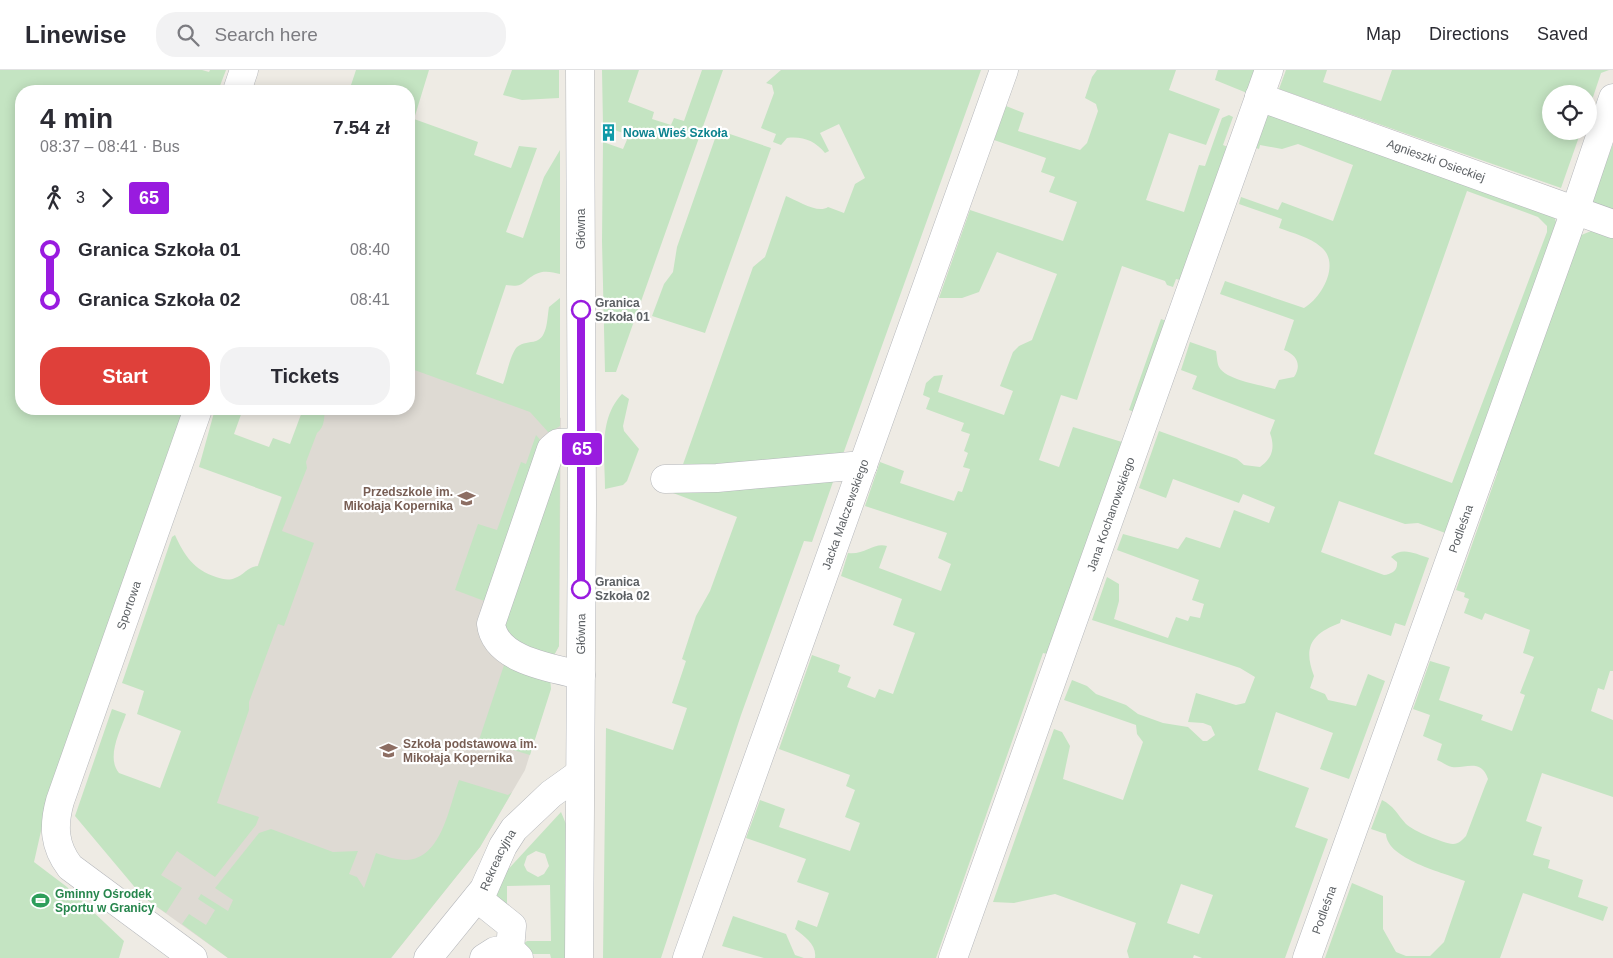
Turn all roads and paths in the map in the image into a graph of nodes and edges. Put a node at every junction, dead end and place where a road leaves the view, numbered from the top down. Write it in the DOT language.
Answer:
graph roads {
  1 [pos="244,70"];
  2 [pos="580,70"];
  3 [pos="1004,70"];
  4 [pos="1269,70"];
  5 [pos="239,85"];
  6 [pos="1259,97"];
  7 [pos="1613,98"];
  8 [pos="1575,211"];
  9 [pos="1613,224"];
  10 [pos="196,415"];
  11 [pos="582,442"];
  12 [pos="863,464"];
  13 [pos="665,479"];
  14 [pos="581,675"];
  15 [pos="579,774"];
  16 [pos="477,898"];
  17 [pos="158,947"];
  18 [pos="514,954"];
  19 [pos="193,958"];
  20 [pos="428,958"];
  21 [pos="484,958"];
  22 [pos="579,958"];
  23 [pos="687,958"];
  24 [pos="953,958"];
  25 [pos="1307,958"];
  1 -- 5 [label="street"];
  2 -- 11 [label="street, Główna"];
  3 -- 12 [label="street, Jacka Malczewskiego"];
  4 -- 6 [label="street, Jana Kochanowskiego"];
  6 -- 8 [label="street, Agnieszki Osieckiej"];
  6 -- 24 [label="street, Jana Kochanowskiego"];
  7 -- 8 [label="street, Podleśna"];
  8 -- 9 [label="street, Agnieszki Osieckiej"];
  8 -- 25 [label="street, Podleśna"];
  10 -- 17 [label="street, Sportowa"];
  11 -- 14 [label="street, Główna"];
  11 -- 14 [label="street"];
  12 -- 13 [label="street"];
  12 -- 23 [label="street, Jacka Malczewskiego"];
  14 -- 15 [label="street, Główna"];
  15 -- 16 [label="street, Rekreacyjna"];
  15 -- 22 [label="street, Główna"];
  16 -- 18 [label="street"];
  16 -- 20 [label="street, Rekreacyjna"];
  17 -- 19 [label="street, Sportowa"];
  18 -- 21 [label="street"];
}
